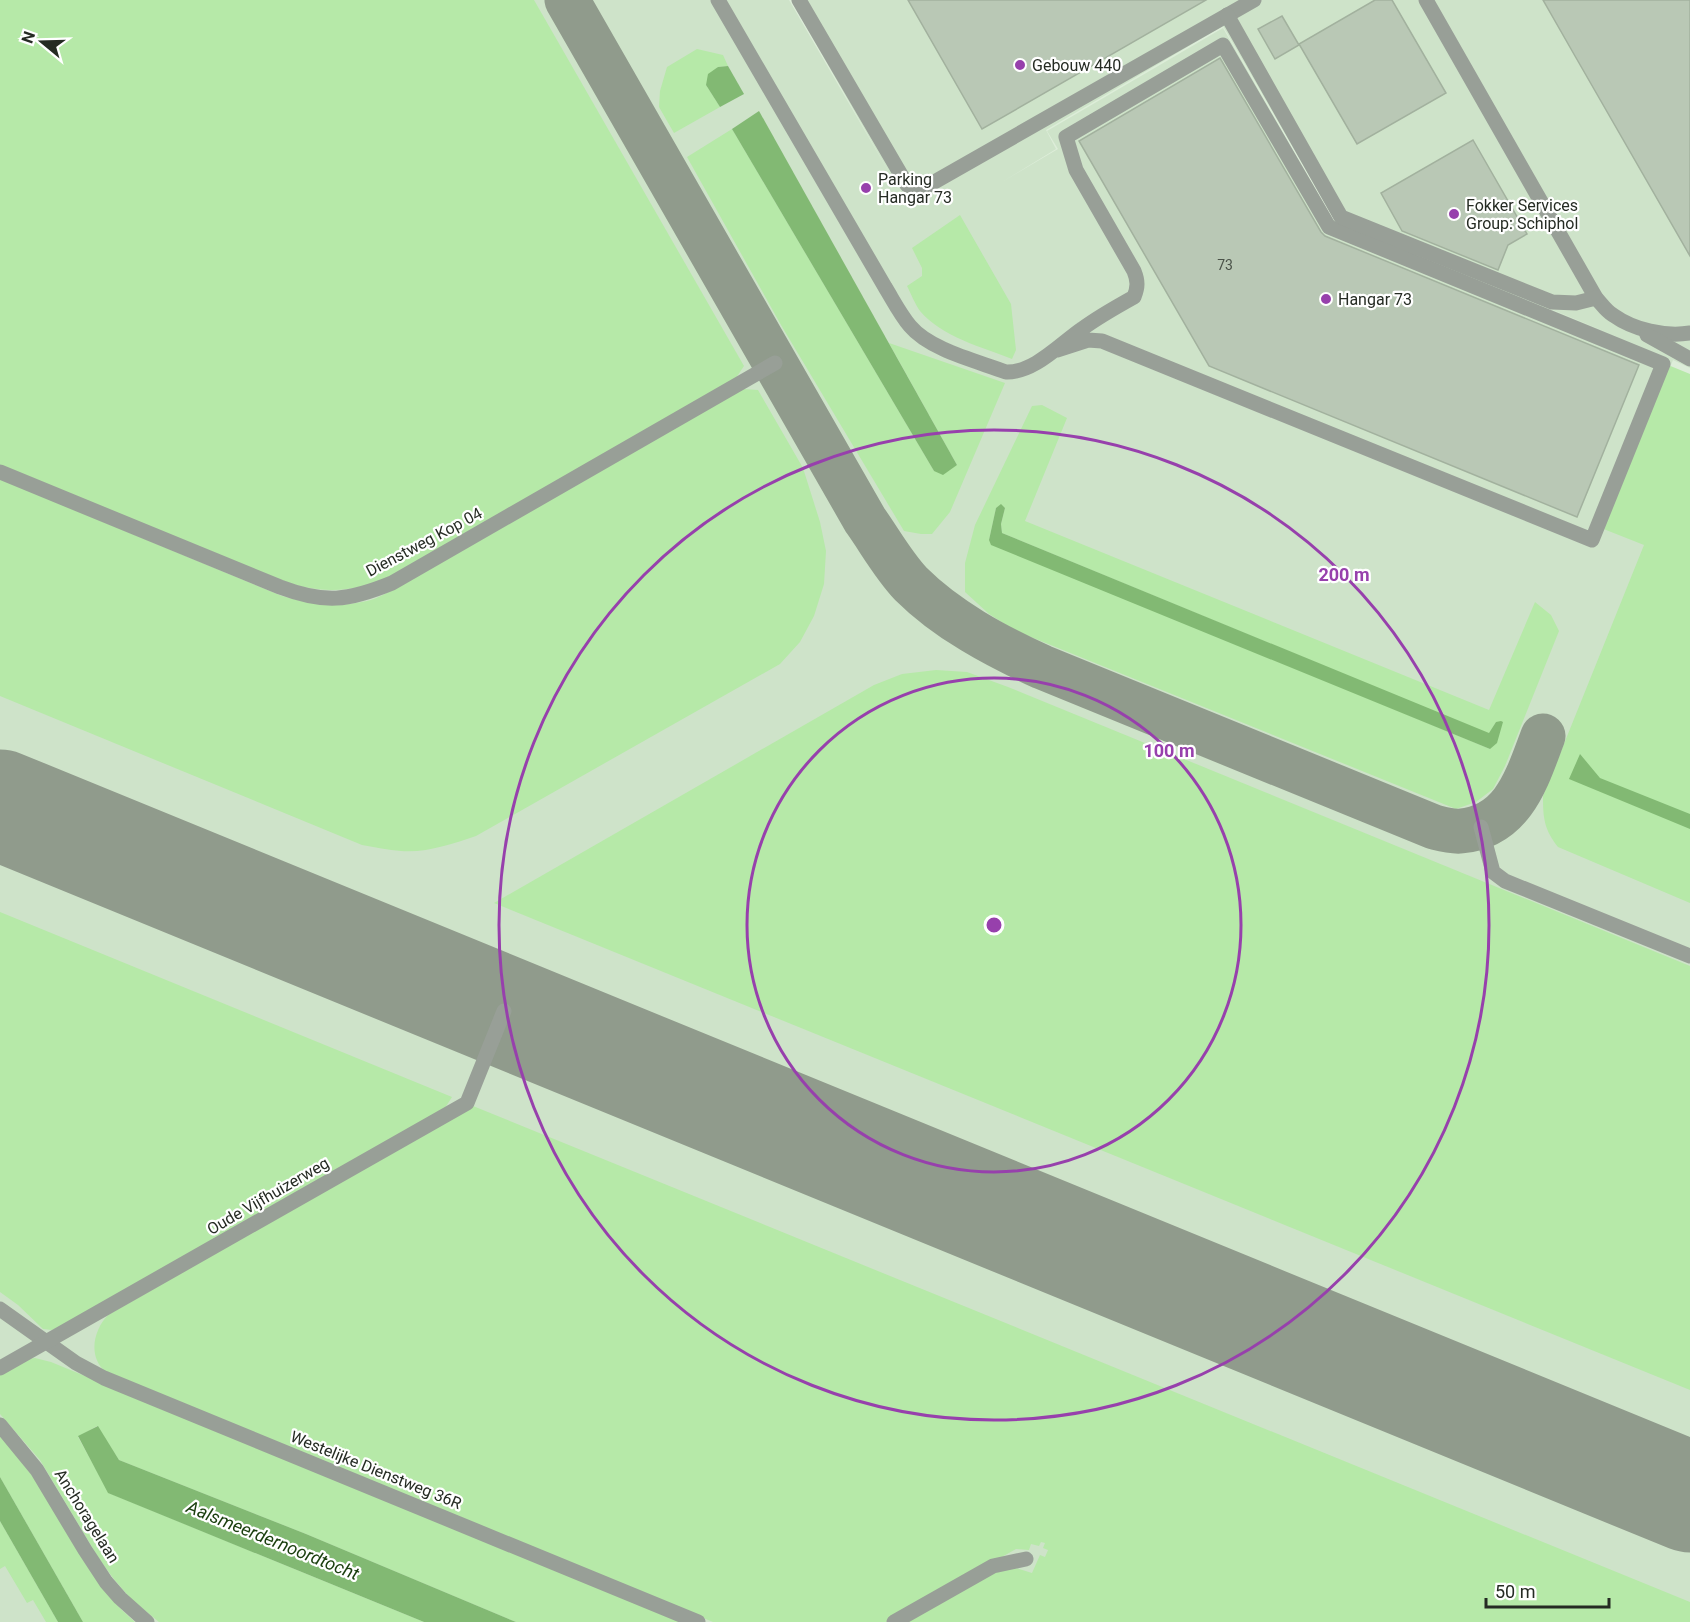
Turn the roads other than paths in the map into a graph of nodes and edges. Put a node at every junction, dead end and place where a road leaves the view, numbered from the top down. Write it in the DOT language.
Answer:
graph roads {
  1 [pos="718,0"];
  2 [pos="799,0"];
  3 [pos="1254,0"];
  4 [pos="1426,0"];
  5 [pos="1227,15"];
  6 [pos="1596,298"];
  7 [pos="1632,326"];
  8 [pos="1690,333"];
  9 [pos="1057,350"];
  10 [pos="1690,359"];
  11 [pos="775,363"];
  12 [pos="0,472"];
  13 [pos="1480,827"];
  14 [pos="1690,956"];
  15 [pos="504,1011"];
  16 [pos="0,1309"];
  17 [pos="46,1342"];
  18 [pos="0,1368"];
  19 [pos="0,1425"];
  20 [pos="1026,1559"];
  21 [pos="147,1622"];
  22 [pos="698,1622"];
  23 [pos="894,1622"];
  1 -- 9 [label="lane"];
  2 -- 5 [label="lane"];
  3 -- 5 [label="lane"];
  4 -- 6 [label="lane"];
  5 -- 6 [label="lane"];
  6 -- 7 [label="lane"];
  7 -- 8 [label="lane"];
  7 -- 10 [label="lane"];
  9 -- 9 [label="lane"];
  11 -- 12 [label="lane, Dienstweg Kop 04"];
  13 -- 14 [label="lane"];
  15 -- 17 [label="lane, Oude Vijfhuizerweg"];
  16 -- 17 [label="lane, Westelijke Dienstweg 36R"];
  17 -- 18 [label="lane, Oude Vijfhuizerweg"];
  17 -- 22 [label="lane, Westelijke Dienstweg 36R"];
  19 -- 21 [label="lane, Anchoragelaan"];
  20 -- 23 [label="lane"];
}
